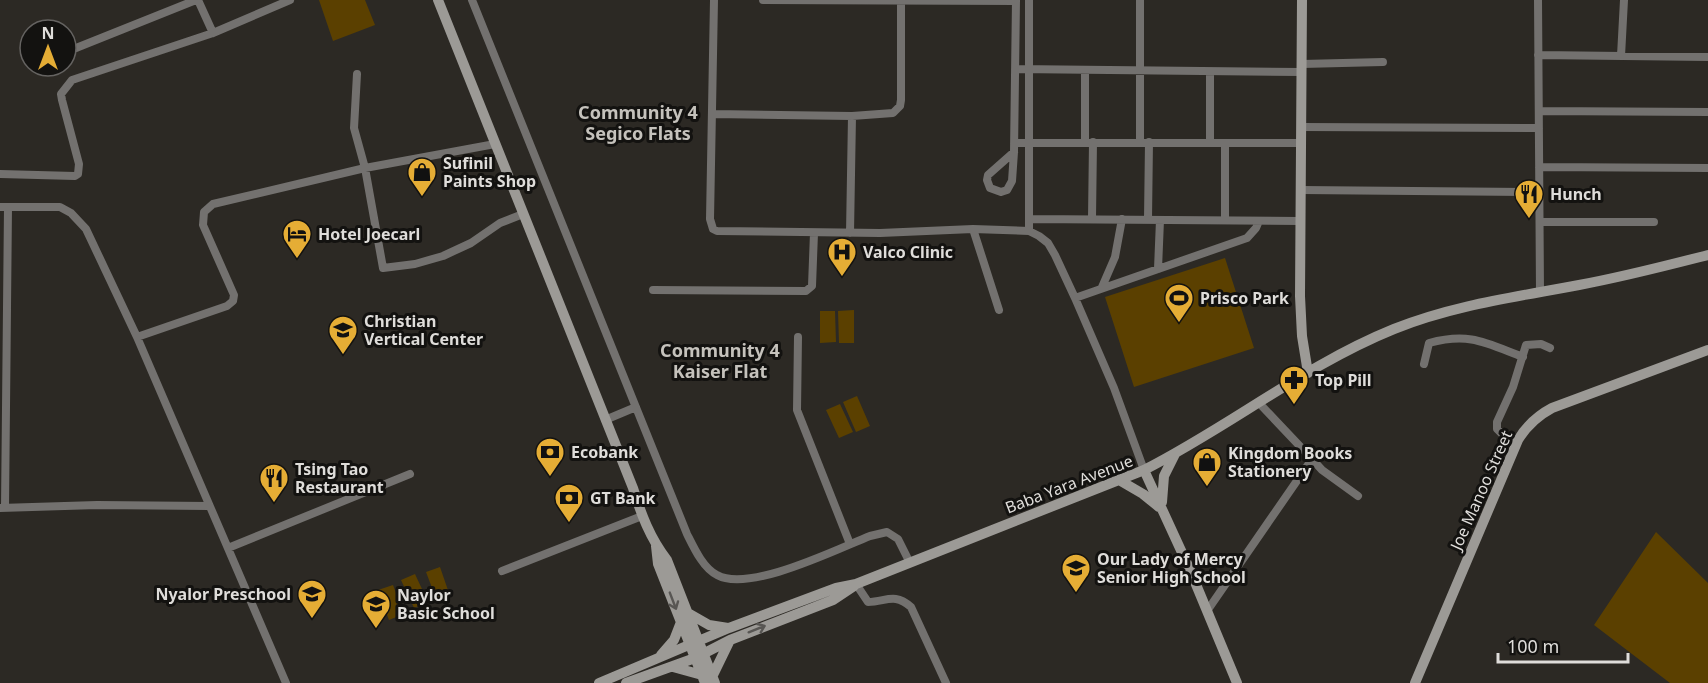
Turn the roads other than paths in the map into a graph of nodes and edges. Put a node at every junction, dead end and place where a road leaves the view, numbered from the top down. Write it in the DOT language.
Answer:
graph roads {
  1 [pos="197,0"];
  2 [pos="290,0"];
  3 [pos="438,0"];
  4 [pos="472,0"];
  5 [pos="714,0"];
  6 [pos="763,0"];
  7 [pos="1029,0"];
  8 [pos="1140,0"];
  9 [pos="1302,0"];
  10 [pos="1538,0"];
  11 [pos="1624,0"];
  12 [pos="901,1"];
  13 [pos="1016,1"];
  14 [pos="213,33"];
  15 [pos="78,47"];
  16 [pos="1538,56"];
  17 [pos="1621,56"];
  18 [pos="1708,57"];
  19 [pos="1383,62"];
  20 [pos="1302,68"];
  21 [pos="1015,69"];
  22 [pos="1028,69"];
  23 [pos="1085,71"];
  24 [pos="1139,71"];
  25 [pos="1210,72"];
  26 [pos="357,74"];
  27 [pos="1539,111"];
  28 [pos="1708,112"];
  29 [pos="713,114"];
  30 [pos="852,116"];
  31 [pos="1301,127"];
  32 [pos="1539,128"];
  33 [pos="1014,142"];
  34 [pos="1028,142"];
  35 [pos="1089,142"];
  36 [pos="1144,142"];
  37 [pos="1210,142"];
  38 [pos="1225,142"];
  39 [pos="1301,143"];
  40 [pos="495,144"];
  41 [pos="1014,152"];
  42 [pos="1539,167"];
  43 [pos="365,168"];
  44 [pos="1708,168"];
  45 [pos="0,174"];
  46 [pos="1301,190"];
  47 [pos="1539,192"];
  48 [pos="4,207"];
  49 [pos="523,214"];
  50 [pos="1092,218"];
  51 [pos="1029,219"];
  52 [pos="1122,219"];
  53 [pos="1148,219"];
  54 [pos="1160,220"];
  55 [pos="1225,220"];
  56 [pos="1259,220"];
  57 [pos="1300,221"];
  58 [pos="1540,222"];
  59 [pos="1654,222"];
  60 [pos="974,229"];
  61 [pos="1029,231"];
  62 [pos="814,233"];
  63 [pos="850,233"];
  64 [pos="1708,255"];
  65 [pos="1158,268"];
  66 [pos="1102,287"];
  67 [pos="653,290"];
  68 [pos="1540,292"];
  69 [pos="1075,298"];
  70 [pos="999,310"];
  71 [pos="137,337"];
  72 [pos="798,337"];
  73 [pos="1550,348"];
  74 [pos="1708,351"];
  75 [pos="1523,357"];
  76 [pos="1424,364"];
  77 [pos="1308,373"];
  78 [pos="1259,404"];
  79 [pos="636,407"];
  80 [pos="605,420"];
  81 [pos="1517,442"];
  82 [pos="1175,454"];
  83 [pos="1311,459"];
  84 [pos="1144,470"];
  85 [pos="410,474"];
  86 [pos="1119,480"];
  87 [pos="1358,496"];
  88 [pos="209,506"];
  89 [pos="2,508"];
  90 [pos="1164,512"];
  91 [pos="642,516"];
  92 [pos="850,544"];
  93 [pos="656,546"];
  94 [pos="228,548"];
  95 [pos="910,563"];
  96 [pos="502,571"];
  97 [pos="856,584"];
  98 [pos="1207,611"];
  99 [pos="688,613"];
  100 [pos="681,622"];
  101 [pos="729,628"];
  102 [pos="730,640"];
  103 [pos="694,642"];
  104 [pos="700,656"];
  105 [pos="659,657"];
  106 [pos="674,667"];
  107 [pos="708,680"];
  108 [pos="286,683"];
  109 [pos="599,683"];
  110 [pos="626,683"];
  111 [pos="946,683"];
  112 [pos="1237,683"];
  113 [pos="1415,683"];
  1 -- 14 [label="street"];
  1 -- 15 [label="street"];
  2 -- 14 [label="street"];
  3 -- 40 [label="main road"];
  4 -- 79 [label="street"];
  5 -- 29 [label="street"];
  6 -- 12 [label="street"];
  7 -- 22 [label="street"];
  8 -- 24 [label="street"];
  9 -- 20 [label="main road"];
  10 -- 16 [label="street"];
  11 -- 17 [label="street"];
  12 -- 13 [label="street"];
  12 -- 30 [label="street"];
  13 -- 21 [label="street"];
  14 -- 45 [label="street"];
  16 -- 17 [label="street"];
  16 -- 27 [label="street"];
  17 -- 18 [label="street"];
  19 -- 20 [label="street"];
  20 -- 25 [label="street"];
  20 -- 31 [label="main road"];
  21 -- 22 [label="street"];
  21 -- 33 [label="street"];
  22 -- 23 [label="street"];
  22 -- 34 [label="street"];
  23 -- 24 [label="street"];
  23 -- 35 [label="street"];
  24 -- 25 [label="street"];
  24 -- 36 [label="street"];
  25 -- 37 [label="street"];
  26 -- 43 [label="street"];
  27 -- 28 [label="street"];
  27 -- 32 [label="street"];
  29 -- 30 [label="street"];
  29 -- 62 [label="street"];
  30 -- 63 [label="street"];
  31 -- 32 [label="street"];
  31 -- 39 [label="main road"];
  32 -- 42 [label="street"];
  33 -- 34 [label="street"];
  33 -- 41 [label="street"];
  34 -- 35 [label="street"];
  34 -- 51 [label="street"];
  35 -- 36 [label="street"];
  35 -- 50 [label="street"];
  36 -- 37 [label="street"];
  36 -- 53 [label="street"];
  37 -- 38 [label="street"];
  38 -- 39 [label="street"];
  38 -- 55 [label="street"];
  39 -- 46 [label="main road"];
  40 -- 43 [label="street"];
  40 -- 49 [label="main road"];
  41 -- 41 [label="street"];
  42 -- 44 [label="street"];
  42 -- 47 [label="street"];
  43 -- 49 [label="street"];
  43 -- 71 [label="street"];
  46 -- 47 [label="street"];
  46 -- 57 [label="main road"];
  47 -- 58 [label="street"];
  48 -- 71 [label="street"];
  48 -- 89 [label="street"];
  49 -- 80 [label="main road"];
  50 -- 51 [label="street"];
  50 -- 52 [label="street"];
  51 -- 61 [label="street"];
  52 -- 53 [label="street"];
  52 -- 66 [label="street"];
  53 -- 54 [label="street"];
  54 -- 55 [label="street"];
  54 -- 65 [label="street"];
  55 -- 56 [label="street"];
  56 -- 57 [label="street"];
  56 -- 65 [label="street"];
  57 -- 77 [label="main road"];
  58 -- 59 [label="street"];
  58 -- 68 [label="street"];
  60 -- 61 [label="street"];
  60 -- 63 [label="street"];
  60 -- 70 [label="street"];
  61 -- 69 [label="street"];
  62 -- 63 [label="street"];
  62 -- 67 [label="street"];
  64 -- 68 [label="main road"];
  65 -- 66 [label="street"];
  66 -- 69 [label="street"];
  68 -- 77 [label="main road"];
  69 -- 84 [label="street"];
  71 -- 88 [label="street"];
  72 -- 92 [label="street"];
  73 -- 75 [label="street"];
  74 -- 81 [label="main road, Joe Manoo Street"];
  75 -- 76 [label="street"];
  75 -- 81 [label="street"];
  77 -- 78 [label="main road"];
  78 -- 82 [label="main road"];
  78 -- 83 [label="street"];
  79 -- 80 [label="street"];
  79 -- 92 [label="street"];
  80 -- 91 [label="main road"];
  81 -- 113 [label="main road, Joe Manoo Street"];
  82 -- 84 [label="main road"];
  82 -- 90 [label="main road"];
  83 -- 87 [label="street"];
  83 -- 98 [label="street"];
  84 -- 86 [label="main road, Baba Yara Avenue"];
  84 -- 90 [label="main road, Baba Yara Avenue"];
  85 -- 94 [label="street"];
  86 -- 90 [label="main road"];
  86 -- 95 [label="main road, Baba Yara Avenue"];
  88 -- 89 [label="street"];
  88 -- 94 [label="street"];
  90 -- 98 [label="main road, Baba Yara Avenue"];
  91 -- 93 [label="main road"];
  91 -- 96 [label="street"];
  92 -- 95 [label="street"];
  93 -- 99 [label="main road"];
  93 -- 100 [label="main road, one-way"];
  94 -- 108 [label="street"];
  95 -- 97 [label="main road, Baba Yara Avenue"];
  97 -- 101 [label="main road, Baba Yara Avenue"];
  102 -- 97 [label="main road, Baba Yara Avenue, one-way"];
  97 -- 111 [label="street"];
  98 -- 112 [label="main road, Baba Yara Avenue"];
  99 -- 101 [label="main road"];
  99 -- 103 [label="main road"];
  100 -- 103 [label="main road"];
  100 -- 105 [label="main road"];
  101 -- 103 [label="main road, Baba Yara Avenue"];
  102 -- 104 [label="main road, Baba Yara Avenue"];
  102 -- 107 [label="main road"];
  103 -- 104 [label="main road"];
  103 -- 105 [label="main road, Baba Yara Avenue"];
  104 -- 106 [label="main road, Baba Yara Avenue"];
  104 -- 107 [label="main road"];
  105 -- 109 [label="main road, Baba Yara Avenue"];
  106 -- 107 [label="main road"];
  106 -- 110 [label="main road, Baba Yara Avenue"];
}
